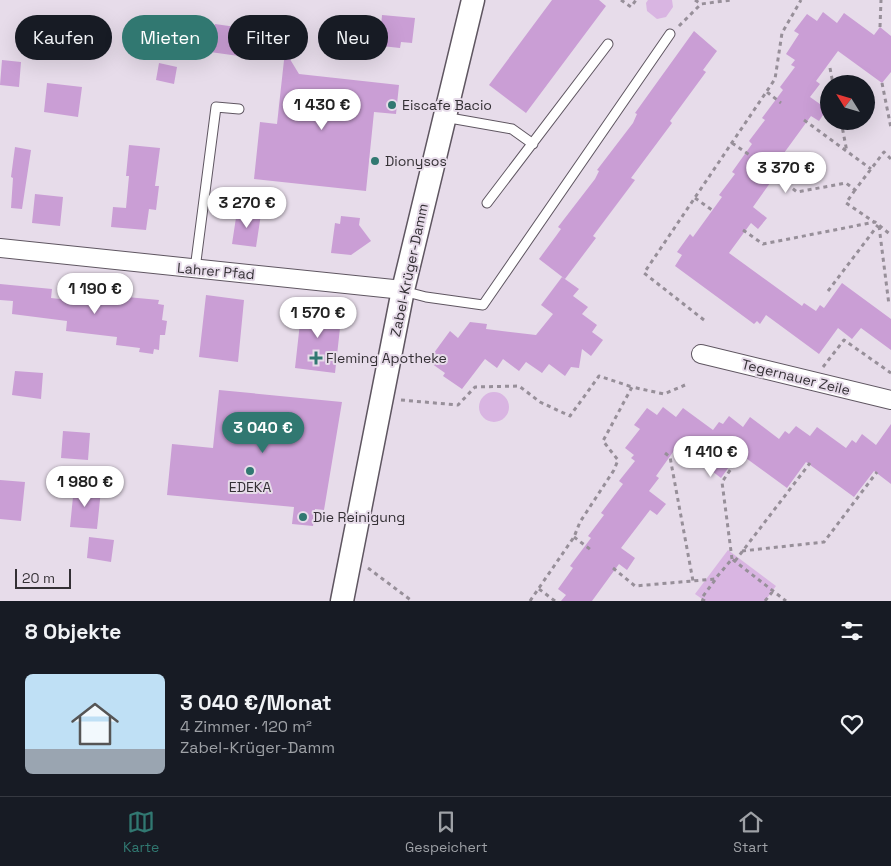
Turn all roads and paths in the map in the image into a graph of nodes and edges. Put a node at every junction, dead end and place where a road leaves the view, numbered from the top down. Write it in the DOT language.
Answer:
graph roads {
  1 [pos="473,0"];
  2 [pos="621,0"];
  3 [pos="636,0"];
  4 [pos="696,0"];
  5 [pos="732,0"];
  6 [pos="801,0"];
  7 [pos="881,0"];
  8 [pos="701,4"];
  9 [pos="880,27"];
  10 [pos="670,34"];
  11 [pos="608,44"];
  12 [pos="830,68"];
  13 [pos="831,75"];
  14 [pos="882,83"];
  15 [pos="767,92"];
  16 [pos="781,103"];
  17 [pos="239,109"];
  18 [pos="444,117"];
  19 [pos="804,120"];
  20 [pos="891,128"];
  21 [pos="843,130"];
  22 [pos="732,143"];
  23 [pos="533,144"];
  24 [pos="848,152"];
  25 [pos="751,156"];
  26 [pos="891,159"];
  27 [pos="871,169"];
  28 [pos="774,174"];
  29 [pos="855,190"];
  30 [pos="695,198"];
  31 [pos="487,204"];
  32 [pos="712,210"];
  33 [pos="877,224"];
  34 [pos="743,230"];
  35 [pos="891,235"];
  36 [pos="0,248"];
  37 [pos="195,269"];
  38 [pos="403,290"];
  39 [pos="828,291"];
  40 [pos="889,305"];
  41 [pos="704,320"];
  42 [pos="701,354"];
  43 [pos="822,367"];
  44 [pos="891,373"];
  45 [pos="685,386"];
  46 [pos="632,387"];
  47 [pos="383,397"];
  48 [pos="891,400"];
  49 [pos="665,453"];
  50 [pos="742,453"];
  51 [pos="810,463"];
  52 [pos="877,472"];
  53 [pos="574,537"];
  54 [pos="590,550"];
  55 [pos="742,552"];
  56 [pos="734,560"];
  57 [pos="366,567"];
  58 [pos="613,568"];
  59 [pos="716,579"];
  60 [pos="693,581"];
  61 [pos="539,589"];
  62 [pos="772,591"];
  63 [pos="342,601"];
  64 [pos="412,601"];
  65 [pos="530,601"];
  66 [pos="555,601"];
  67 [pos="705,601"];
  68 [pos="765,601"];
  69 [pos="786,601"];
  1 -- 18 [label="street, Zabel-Krüger-Damm"];
  2 -- 3 [label="path"];
  4 -- 8 [label="path"];
  5 -- 8 [label="path"];
  6 -- 15 [label="path"];
  7 -- 9 [label="path"];
  8 -- 10 [label="path"];
  10 -- 38 [label="lane"];
  11 -- 23 [label="lane"];
  12 -- 13 [label="path"];
  14 -- 20 [label="path"];
  15 -- 16 [label="path"];
  15 -- 22 [label="path"];
  17 -- 37 [label="lane"];
  18 -- 23 [label="lane"];
  18 -- 38 [label="street, Zabel-Krüger-Damm"];
  19 -- 24 [label="path"];
  21 -- 24 [label="path"];
  22 -- 25 [label="path"];
  22 -- 30 [label="path"];
  23 -- 31 [label="lane"];
  24 -- 27 [label="path"];
  26 -- 27 [label="path"];
  27 -- 29 [label="path"];
  28 -- 29 [label="path"];
  29 -- 33 [label="path"];
  30 -- 32 [label="path"];
  30 -- 41 [label="path"];
  33 -- 34 [label="path"];
  33 -- 35 [label="path"];
  33 -- 39 [label="path"];
  33 -- 40 [label="path"];
  36 -- 37 [label="street, Lahrer Pfad"];
  37 -- 38 [label="street, Lahrer Pfad"];
  38 -- 47 [label="street, Zabel-Krüger-Damm"];
  42 -- 48 [label="street, Tegernauer Zeile"];
  43 -- 44 [label="path"];
  45 -- 46 [label="path"];
  46 -- 47 [label="path"];
  46 -- 53 [label="path"];
  47 -- 63 [label="street, Zabel-Krüger-Damm"];
  49 -- 60 [label="path"];
  50 -- 56 [label="path"];
  51 -- 55 [label="path"];
  52 -- 55 [label="path"];
  53 -- 54 [label="path"];
  53 -- 61 [label="path"];
  55 -- 56 [label="path"];
  56 -- 59 [label="path"];
  56 -- 62 [label="path"];
  57 -- 64 [label="path"];
  58 -- 60 [label="path"];
  59 -- 60 [label="path"];
  59 -- 67 [label="path"];
  61 -- 65 [label="path"];
  61 -- 66 [label="path"];
  62 -- 68 [label="path"];
  62 -- 69 [label="path"];
}
